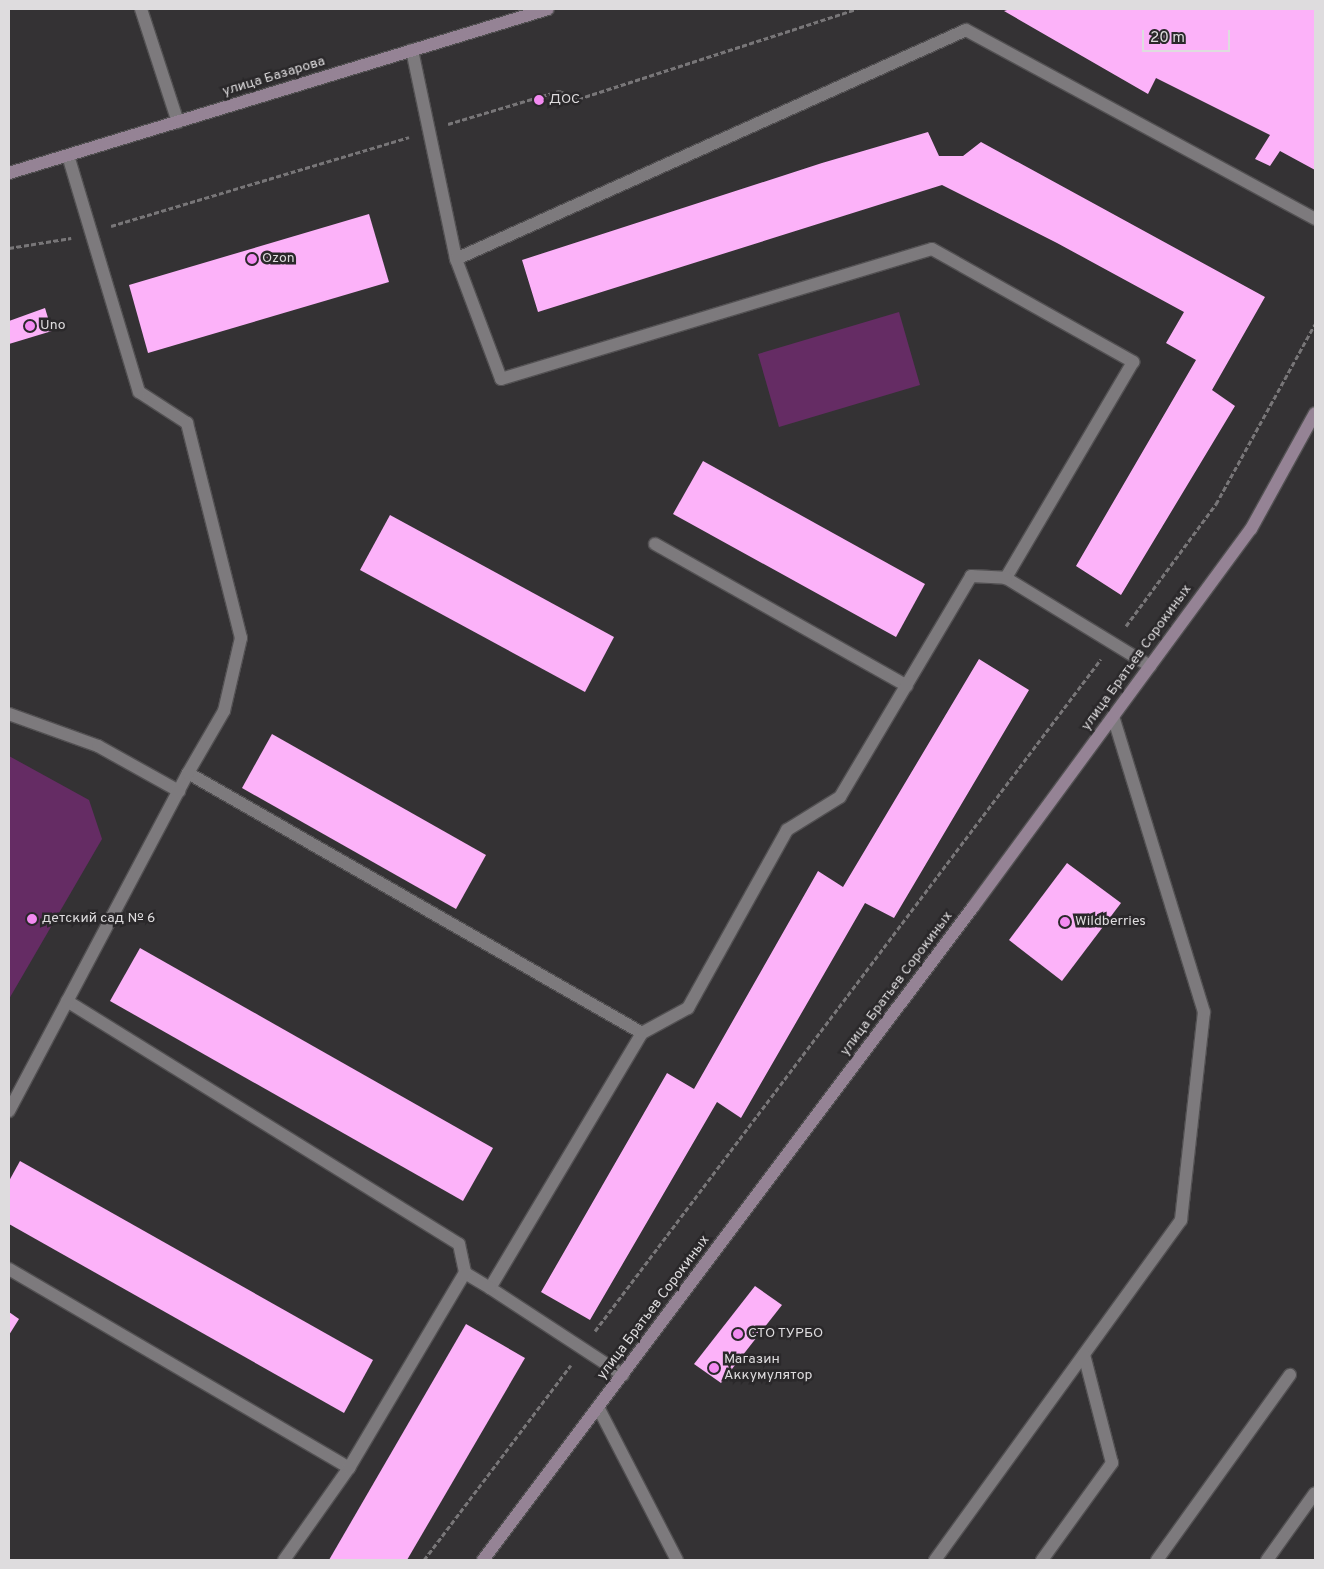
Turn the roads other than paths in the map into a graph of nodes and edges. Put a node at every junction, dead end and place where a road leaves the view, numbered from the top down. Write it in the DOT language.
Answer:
graph roads {
  1 [pos="141,9"];
  2 [pos="548,9"];
  3 [pos="518,13"];
  4 [pos="412,50"];
  5 [pos="178,122"];
  6 [pos="68,155"];
  7 [pos="9,173"];
  8 [pos="1315,219"];
  9 [pos="456,259"];
  10 [pos="1315,414"];
  11 [pos="655,544"];
  12 [pos="1006,578"];
  13 [pos="1150,666"];
  14 [pos="907,686"];
  15 [pos="9,714"];
  16 [pos="1113,717"];
  17 [pos="188,773"];
  18 [pos="179,791"];
  19 [pos="67,1001"];
  20 [pos="642,1033"];
  21 [pos="9,1111"];
  22 [pos="9,1269"];
  23 [pos="465,1273"];
  24 [pos="490,1288"];
  25 [pos="1084,1354"];
  26 [pos="623,1375"];
  27 [pos="1290,1375"];
  28 [pos="598,1407"];
  29 [pos="349,1468"];
  30 [pos="1315,1493"];
  31 [pos="284,1560"];
  32 [pos="483,1560"];
  33 [pos="676,1560"];
  34 [pos="935,1560"];
  35 [pos="1042,1560"];
  36 [pos="1157,1560"];
  37 [pos="1267,1560"];
  1 -- 5 [label="lane"];
  2 -- 3 [label="street, улица Базарова"];
  3 -- 4 [label="street, улица Базарова"];
  4 -- 5 [label="street, улица Базарова"];
  4 -- 9 [label="lane"];
  5 -- 6 [label="street, улица Базарова"];
  6 -- 7 [label="street, улица Базарова"];
  6 -- 17 [label="lane"];
  8 -- 9 [label="lane"];
  9 -- 12 [label="lane"];
  10 -- 13 [label="street, улица Братьев Сорокиных"];
  11 -- 14 [label="lane"];
  12 -- 13 [label="lane"];
  12 -- 14 [label="lane"];
  13 -- 16 [label="street, улица Братьев Сорокиных"];
  14 -- 20 [label="lane"];
  15 -- 18 [label="lane"];
  16 -- 25 [label="lane"];
  16 -- 26 [label="street, улица Братьев Сорокиных"];
  17 -- 18 [label="lane"];
  17 -- 20 [label="lane"];
  18 -- 19 [label="lane"];
  19 -- 21 [label="lane"];
  19 -- 23 [label="lane"];
  20 -- 24 [label="lane"];
  22 -- 29 [label="lane"];
  23 -- 24 [label="lane"];
  23 -- 29 [label="lane"];
  24 -- 26 [label="lane"];
  25 -- 34 [label="lane"];
  25 -- 35 [label="lane"];
  26 -- 28 [label="street, улица Братьев Сорокиных"];
  27 -- 36 [label="lane"];
  28 -- 32 [label="street, улица Братьев Сорокиных"];
  28 -- 33 [label="lane"];
  29 -- 31 [label="lane"];
  30 -- 37 [label="lane"];
}
